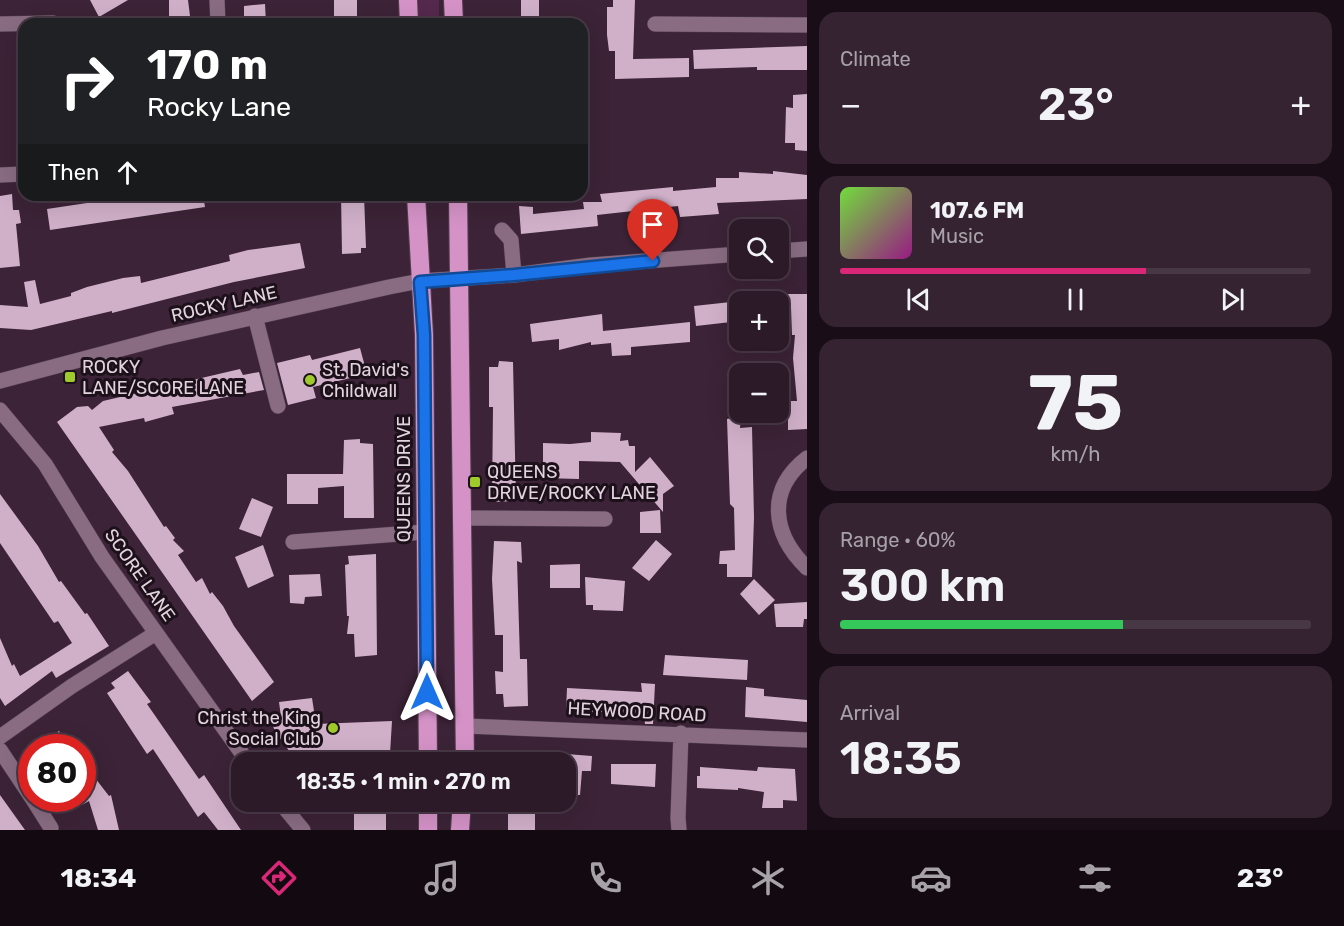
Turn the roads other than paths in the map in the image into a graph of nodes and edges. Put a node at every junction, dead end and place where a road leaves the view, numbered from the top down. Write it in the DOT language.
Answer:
graph roads {
  1 [pos="217,0"];
  2 [pos="408,0"];
  3 [pos="453,0"];
  4 [pos="218,18"];
  5 [pos="409,18"];
  6 [pos="454,18"];
  7 [pos="0,24"];
  8 [pos="18,24"];
  9 [pos="655,24"];
  10 [pos="807,25"];
  11 [pos="18,174"];
  12 [pos="0,175"];
  13 [pos="416,201"];
  14 [pos="458,201"];
  15 [pos="502,230"];
  16 [pos="807,249"];
  17 [pos="789,250"];
  18 [pos="729,255"];
  19 [pos="514,275"];
  20 [pos="460,279"];
  21 [pos="420,282"];
  22 [pos="255,316"];
  23 [pos="0,381"];
  24 [pos="278,406"];
  25 [pos="0,410"];
  26 [pos="807,458"];
  27 [pos="464,518"];
  28 [pos="605,519"];
  29 [pos="425,532"];
  30 [pos="293,542"];
  31 [pos="807,568"];
  32 [pos="156,633"];
  33 [pos="466,726"];
  34 [pos="681,733"];
  35 [pos="0,737"];
  36 [pos="807,740"];
  37 [pos="0,750"];
  38 [pos="241,752"];
  39 [pos="428,752"];
  40 [pos="466,752"];
  41 [pos="18,777"];
  42 [pos="41,812"];
  43 [pos="288,812"];
  44 [pos="428,812"];
  45 [pos="461,812"];
  46 [pos="471,812"];
  47 [pos="51,828"];
  48 [pos="303,830"];
  49 [pos="428,830"];
  50 [pos="460,830"];
  51 [pos="472,830"];
  52 [pos="679,830"];
  1 -- 4 [label="street"];
  2 -- 5 [label="highway"];
  3 -- 6 [label="highway"];
  7 -- 8 [label="street"];
  9 -- 10 [label="street"];
  11 -- 12 [label="street"];
  13 -- 21 [label="highway, QUEENS DRIVE"];
  14 -- 20 [label="highway"];
  15 -- 19 [label="street"];
  16 -- 17 [label="street"];
  18 -- 19 [label="street, ROCKY LANE"];
  19 -- 20 [label="street, ROCKY LANE"];
  20 -- 21 [label="street, ROCKY LANE"];
  20 -- 27 [label="highway"];
  21 -- 22 [label="street, ROCKY LANE"];
  21 -- 29 [label="highway, QUEENS DRIVE"];
  22 -- 23 [label="street, ROCKY LANE"];
  22 -- 24 [label="street"];
  25 -- 32 [label="street, SCORE LANE"];
  26 -- 31 [label="street"];
  27 -- 28 [label="street"];
  27 -- 33 [label="highway"];
  29 -- 30 [label="street"];
  29 -- 39 [label="highway, QUEENS DRIVE"];
  32 -- 35 [label="street"];
  32 -- 38 [label="street, SCORE LANE"];
  33 -- 34 [label="street, HEYWOOD ROAD"];
  33 -- 40 [label="highway"];
  34 -- 36 [label="street, HEYWOOD ROAD"];
  34 -- 52 [label="street"];
  37 -- 41 [label="street"];
  42 -- 47 [label="street"];
  43 -- 48 [label="street"];
  44 -- 49 [label="highway"];
  45 -- 50 [label="highway"];
  46 -- 51 [label="highway"];
}
